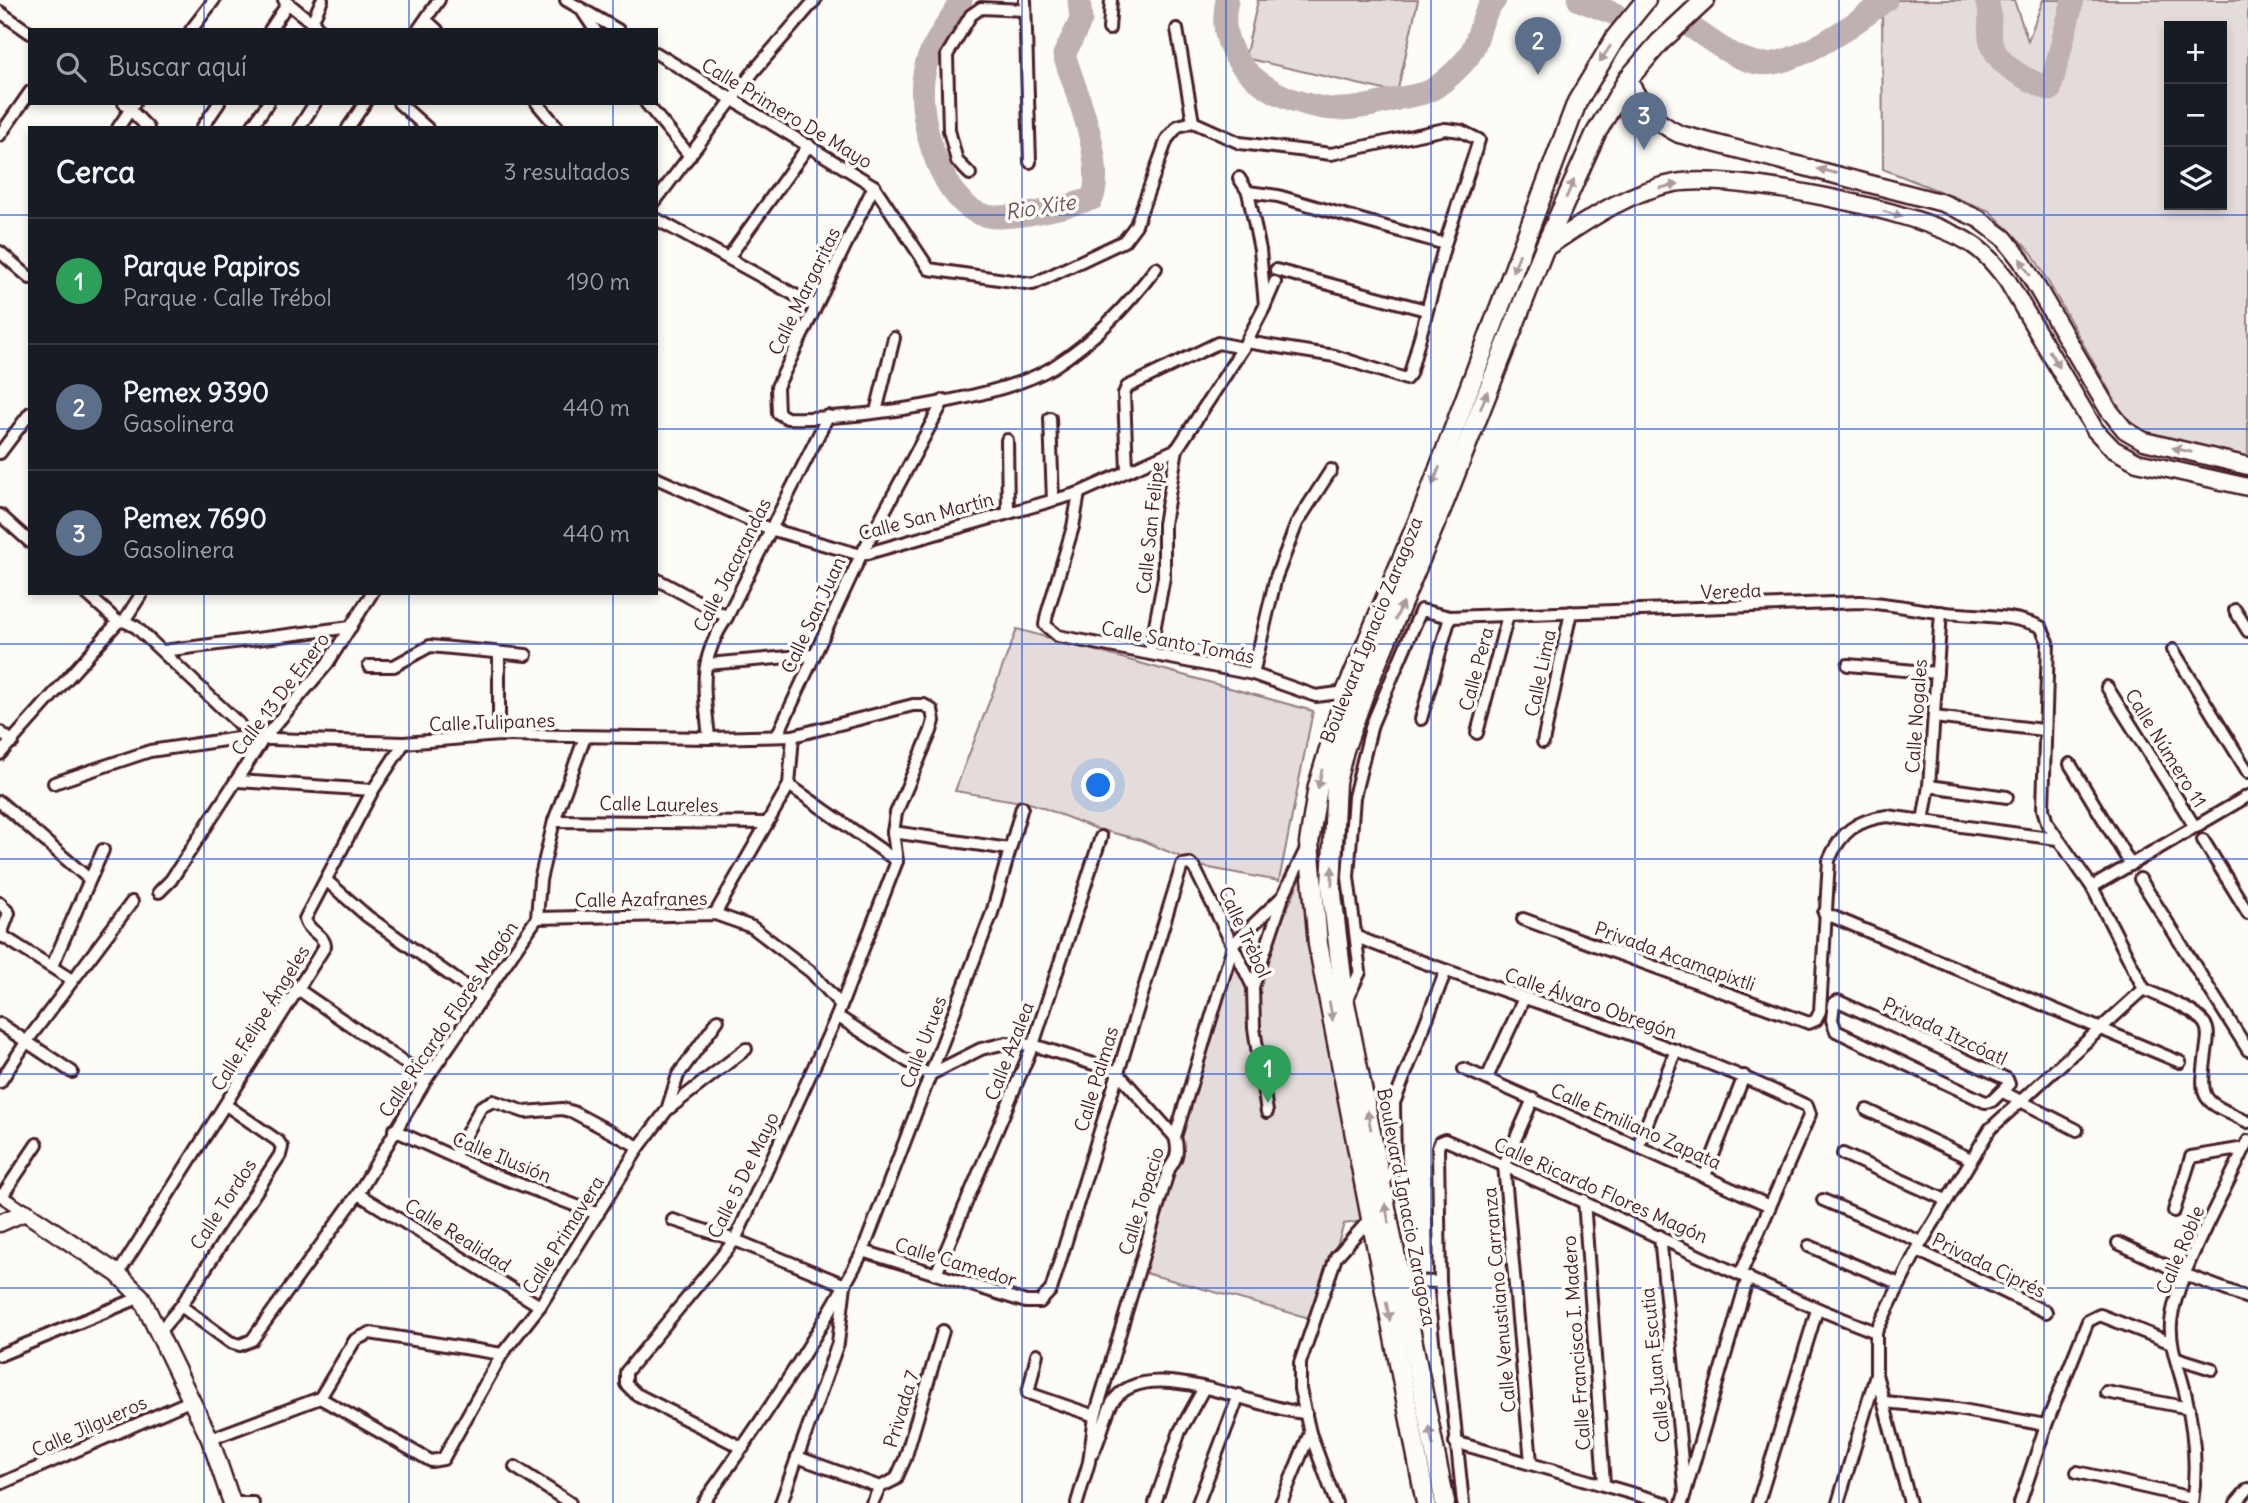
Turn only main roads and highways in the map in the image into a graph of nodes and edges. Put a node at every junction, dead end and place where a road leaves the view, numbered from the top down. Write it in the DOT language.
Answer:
graph roads {
  1 [pos="1646,0"];
  2 [pos="1704,0"];
  3 [pos="1426,1503"];
  4 [pos="1445,1503"];
  1 -- 3 [label="main road, Boulevard Ignacio Zaragoza, one-way"];
  4 -- 2 [label="main road, Boulevard Ignacio Zaragoza, one-way"];
}
